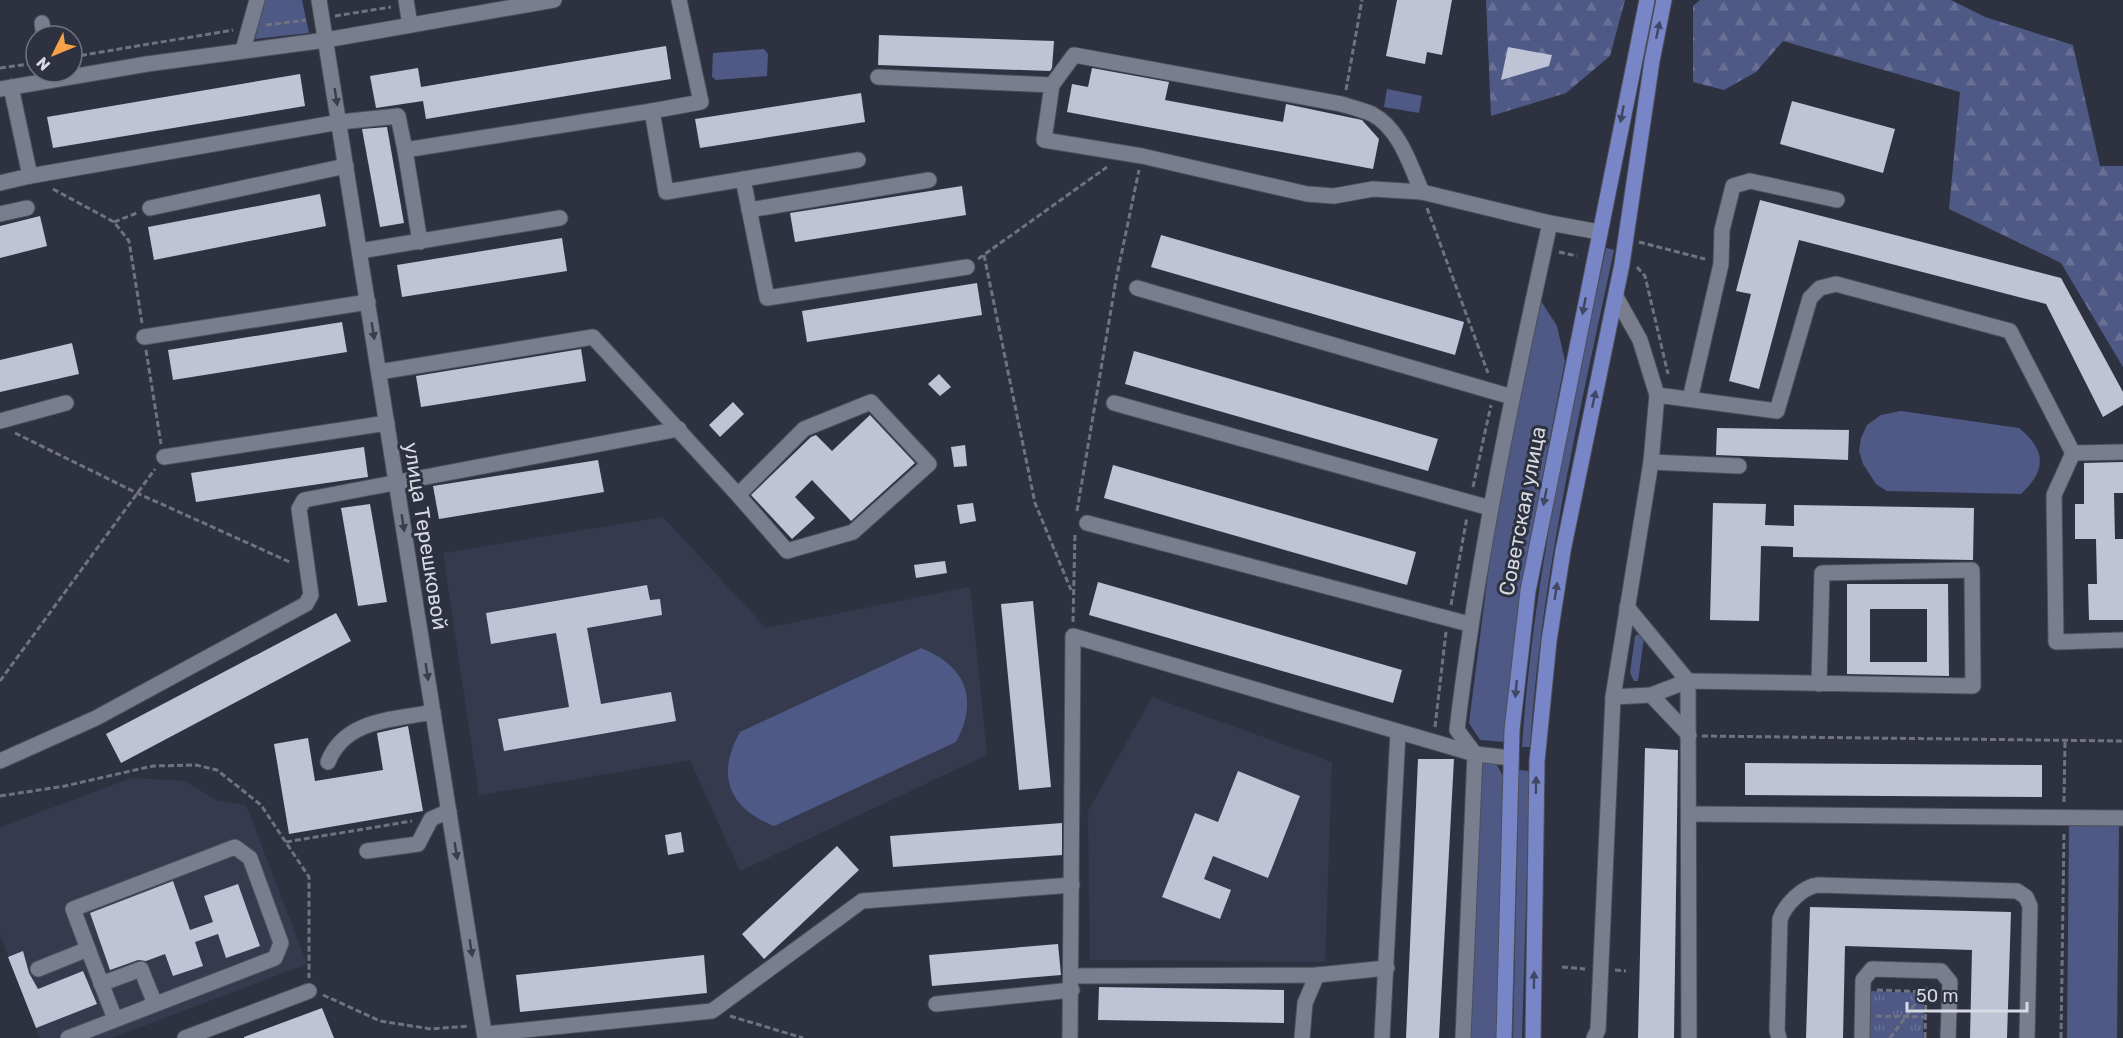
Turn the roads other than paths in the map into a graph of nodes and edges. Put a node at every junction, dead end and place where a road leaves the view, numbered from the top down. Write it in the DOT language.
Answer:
graph roads {
  1 [pos="257,0"];
  2 [pos="319,0"];
  3 [pos="554,0"];
  4 [pos="679,0"];
  5 [pos="1647,0"];
  6 [pos="1664,0"];
  7 [pos="406,2"];
  8 [pos="410,25"];
  9 [pos="326,40"];
  10 [pos="243,50"];
  11 [pos="84,71"];
  12 [pos="878,77"];
  13 [pos="24,83"];
  14 [pos="1052,85"];
  15 [pos="5,88"];
  16 [pos="651,111"];
  17 [pos="340,122"];
  18 [pos="405,150"];
  19 [pos="858,160"];
  20 [pos="346,166"];
  21 [pos="30,176"];
  22 [pos="743,179"];
  23 [pos="929,180"];
  24 [pos="0,183"];
  25 [pos="1422,192"];
  26 [pos="1837,200"];
  27 [pos="27,208"];
  28 [pos="150,208"];
  29 [pos="749,210"];
  30 [pos="0,214"];
  31 [pos="560,218"];
  32 [pos="1550,223"];
  33 [pos="1599,232"];
  34 [pos="420,242"];
  35 [pos="360,251"];
  36 [pos="967,267"];
  37 [pos="1137,288"];
  38 [pos="1616,297"];
  39 [pos="368,302"];
  40 [pos="1608,336"];
  41 [pos="144,337"];
  42 [pos="1640,340"];
  43 [pos="379,372"];
  44 [pos="1657,395"];
  45 [pos="1512,397"];
  46 [pos="1690,399"];
  47 [pos="66,403"];
  48 [pos="1114,403"];
  49 [pos="387,423"];
  50 [pos="5,426"];
  51 [pos="679,429"];
  52 [pos="2123,452"];
  53 [pos="2073,453"];
  54 [pos="164,458"];
  55 [pos="1651,462"];
  56 [pos="1739,466"];
  57 [pos="397,484"];
  58 [pos="738,495"];
  59 [pos="1490,508"];
  60 [pos="1079,525"];
  61 [pos="1627,607"];
  62 [pos="1469,624"];
  63 [pos="2123,639"];
  64 [pos="1688,681"];
  65 [pos="1819,684"];
  66 [pos="1651,695"];
  67 [pos="1613,697"];
  68 [pos="433,712"];
  69 [pos="1398,732"];
  70 [pos="1689,735"];
  71 [pos="1475,754"];
  72 [pos="1511,758"];
  73 [pos="0,761"];
  74 [pos="328,762"];
  75 [pos="449,811"];
  76 [pos="1689,814"];
  77 [pos="2123,818"];
  78 [pos="367,851"];
  79 [pos="1072,885"];
  80 [pos="88,950"];
  81 [pos="1387,968"];
  82 [pos="38,969"];
  83 [pos="1317,975"];
  84 [pos="1072,983"];
  85 [pos="102,984"];
  86 [pos="309,991"];
  87 [pos="154,1004"];
  88 [pos="936,1004"];
  89 [pos="115,1019"];
  90 [pos="484,1032"];
  91 [pos="68,1038"];
  92 [pos="185,1038"];
  93 [pos="1070,1038"];
  94 [pos="1302,1038"];
  95 [pos="1382,1038"];
  96 [pos="1462,1038"];
  97 [pos="1504,1038"];
  98 [pos="1533,1038"];
  99 [pos="1594,1038"];
  100 [pos="1689,1038"];
  101 [pos="1779,1038"];
  102 [pos="1862,1038"];
  103 [pos="1948,1038"];
  104 [pos="2027,1038"];
  1 -- 10 [label="street"];
  2 -- 9 [label="street, улица Терешковой"];
  3 -- 8 [label="street"];
  4 -- 16 [label="street"];
  5 -- 33 [label="main road, Советская улица, one-way"];
  38 -- 6 [label="main road, one-way"];
  7 -- 8 [label="street"];
  8 -- 9 [label="street"];
  9 -- 10 [label="street"];
  9 -- 17 [label="street, улица Терешковой, one-way"];
  10 -- 11 [label="street"];
  12 -- 14 [label="street"];
  13 -- 15 [label="street"];
  14 -- 25 [label="street"];
  14 -- 25 [label="street"];
  15 -- 21 [label="street"];
  16 -- 18 [label="street"];
  16 -- 22 [label="street"];
  17 -- 18 [label="street"];
  17 -- 20 [label="street, улица Терешковой"];
  17 -- 21 [label="street"];
  18 -- 34 [label="street"];
  19 -- 22 [label="street"];
  20 -- 28 [label="street"];
  20 -- 35 [label="street, улица Терешковой"];
  21 -- 24 [label="street"];
  22 -- 29 [label="street"];
  23 -- 29 [label="street"];
  25 -- 32 [label="street"];
  26 -- 46 [label="street"];
  27 -- 30 [label="street"];
  29 -- 36 [label="street"];
  31 -- 34 [label="street"];
  32 -- 33 [label="street"];
  32 -- 45 [label="street"];
  33 -- 72 [label="main road, Советская улица, one-way"];
  34 -- 35 [label="street"];
  35 -- 39 [label="street, улица Терешковой"];
  37 -- 45 [label="street"];
  38 -- 40 [label="main road"];
  38 -- 42 [label="street"];
  39 -- 41 [label="street"];
  39 -- 43 [label="street, улица Терешковой, one-way"];
  40 -- 42 [label="street"];
  98 -- 40 [label="main road, one-way"];
  42 -- 44 [label="street"];
  43 -- 49 [label="street, улица Терешковой"];
  43 -- 51 [label="street"];
  44 -- 46 [label="street"];
  44 -- 55 [label="street"];
  45 -- 59 [label="street"];
  46 -- 53 [label="street"];
  47 -- 50 [label="street"];
  48 -- 59 [label="street"];
  49 -- 54 [label="street"];
  49 -- 57 [label="street, улица Терешковой"];
  51 -- 57 [label="street"];
  51 -- 58 [label="street"];
  52 -- 53 [label="street"];
  53 -- 63 [label="street"];
  55 -- 56 [label="street"];
  55 -- 61 [label="street"];
  57 -- 68 [label="street, улица Терешковой, one-way"];
  57 -- 73 [label="street"];
  58 -- 58 [label="street"];
  59 -- 62 [label="street"];
  60 -- 62 [label="street"];
  61 -- 64 [label="street"];
  61 -- 67 [label="street"];
  62 -- 71 [label="street"];
  64 -- 65 [label="street"];
  64 -- 66 [label="street"];
  64 -- 70 [label="street"];
  65 -- 65 [label="street"];
  66 -- 67 [label="street"];
  66 -- 70 [label="street"];
  67 -- 99 [label="street"];
  68 -- 74 [label="street"];
  68 -- 75 [label="street, улица Терешковой"];
  69 -- 71 [label="street"];
  69 -- 79 [label="street"];
  69 -- 81 [label="street"];
  70 -- 76 [label="street"];
  71 -- 72 [label="street"];
  71 -- 96 [label="street"];
  72 -- 97 [label="main road, Советская улица"];
  75 -- 78 [label="street"];
  75 -- 90 [label="street, улица Терешковой, one-way"];
  76 -- 77 [label="street"];
  76 -- 100 [label="street"];
  79 -- 84 [label="street"];
  79 -- 90 [label="street"];
  80 -- 82 [label="street"];
  80 -- 85 [label="street"];
  80 -- 87 [label="street"];
  81 -- 83 [label="street"];
  81 -- 95 [label="street"];
  83 -- 84 [label="street"];
  83 -- 94 [label="street"];
  84 -- 88 [label="street"];
  84 -- 93 [label="street"];
  85 -- 87 [label="street"];
  85 -- 89 [label="street"];
  86 -- 92 [label="street"];
  87 -- 89 [label="street"];
  89 -- 91 [label="street"];
  101 -- 104 [label="street"];
  102 -- 103 [label="street"];
}
